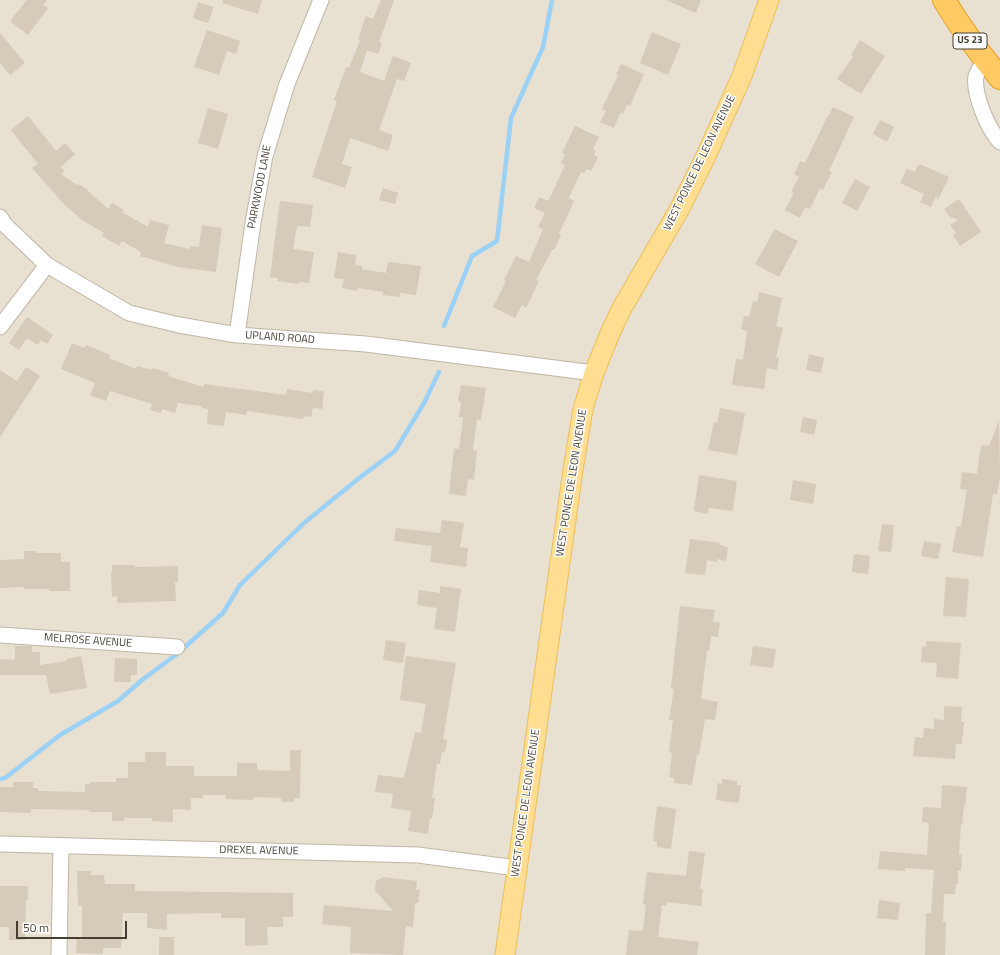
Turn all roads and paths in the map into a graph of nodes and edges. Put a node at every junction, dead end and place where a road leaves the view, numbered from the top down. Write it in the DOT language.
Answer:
graph roads {
  1 [pos="321,0"];
  2 [pos="769,0"];
  3 [pos="944,0"];
  4 [pos="984,60"];
  5 [pos="1000,78"];
  6 [pos="1000,142"];
  7 [pos="0,217"];
  8 [pos="47,265"];
  9 [pos="0,327"];
  10 [pos="237,335"];
  11 [pos="594,373"];
  12 [pos="0,635"];
  13 [pos="177,647"];
  14 [pos="0,844"];
  15 [pos="61,846"];
  16 [pos="517,868"];
  17 [pos="59,955"];
  18 [pos="505,955"];
  1 -- 10 [label="street, PARKWOOD LANE"];
  2 -- 11 [label="main road, WEST PONCE DE LEON AVENUE"];
  3 -- 4 [label="highway, US 23"];
  4 -- 5 [label="highway, US 23"];
  4 -- 6 [label="street"];
  7 -- 8 [label="street, UPLAND ROAD"];
  8 -- 9 [label="street"];
  8 -- 10 [label="street, UPLAND ROAD"];
  10 -- 11 [label="street, UPLAND ROAD"];
  11 -- 16 [label="main road, WEST PONCE DE LEON AVENUE"];
  12 -- 13 [label="street, MELROSE AVENUE"];
  14 -- 15 [label="street, DREXEL AVENUE"];
  15 -- 16 [label="street, DREXEL AVENUE"];
  15 -- 17 [label="street"];
  16 -- 18 [label="main road, WEST PONCE DE LEON AVENUE"];
}
